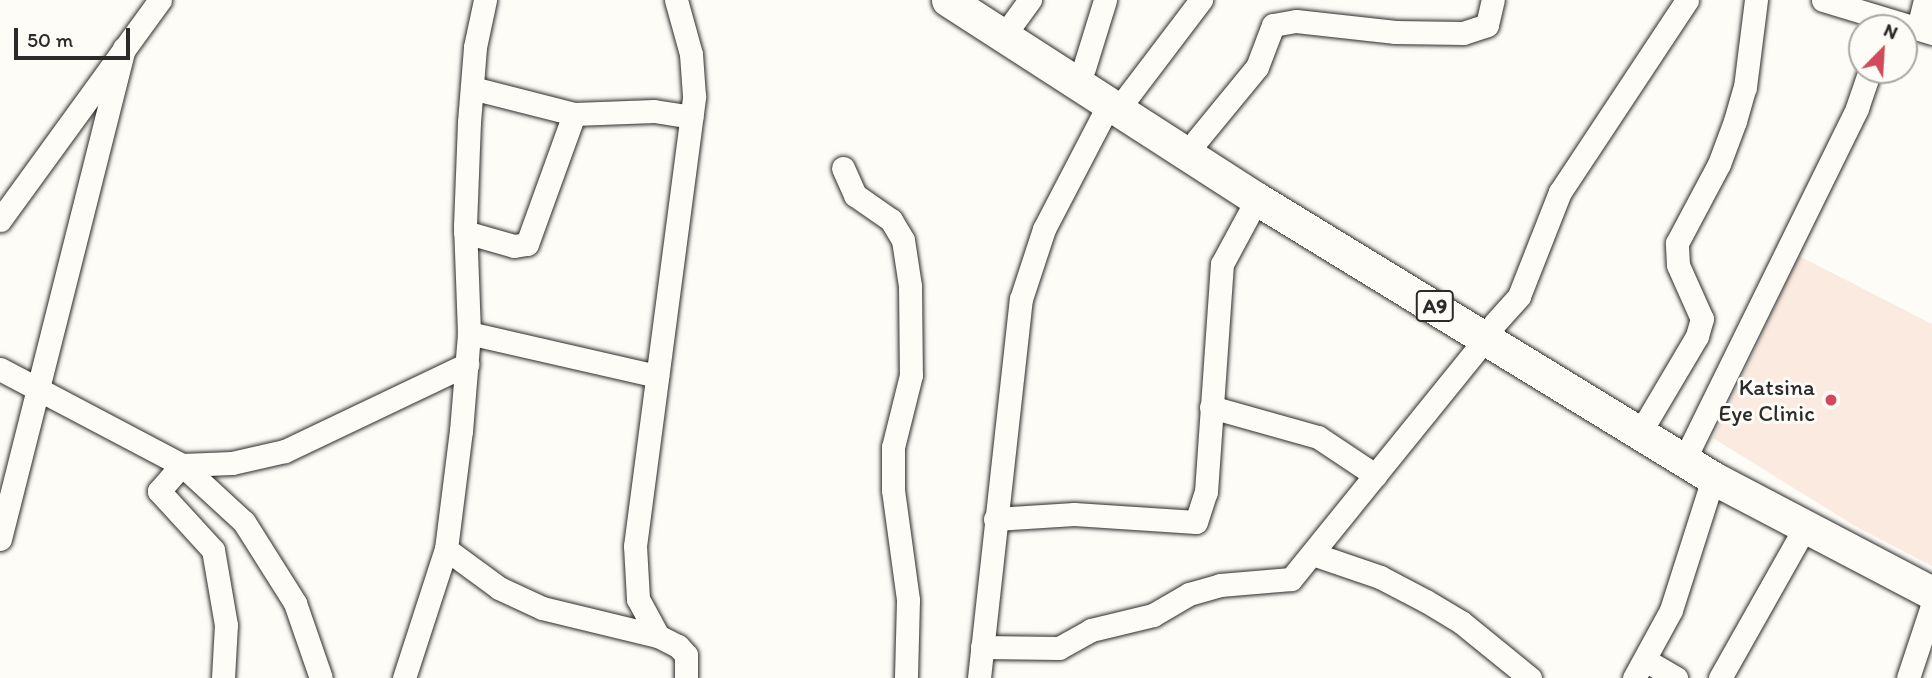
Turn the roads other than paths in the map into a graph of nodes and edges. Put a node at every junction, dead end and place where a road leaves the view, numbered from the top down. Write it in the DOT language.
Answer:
graph roads {
  1 [pos="160,0"];
  2 [pos="485,0"];
  3 [pos="676,0"];
  4 [pos="948,0"];
  5 [pos="977,0"];
  6 [pos="1105,0"];
  7 [pos="1201,0"];
  8 [pos="1493,0"];
  9 [pos="1688,0"];
  10 [pos="1756,0"];
  11 [pos="1823,0"];
  12 [pos="1925,0"];
  13 [pos="1021,12"];
  14 [pos="1864,12"];
  15 [pos="1925,31"];
  16 [pos="124,48"];
  17 [pos="1084,68"];
  18 [pos="1865,84"];
  19 [pos="472,88"];
  20 [pos="1119,100"];
  21 [pos="574,114"];
  22 [pos="692,117"];
  23 [pos="1198,140"];
  24 [pos="843,168"];
  25 [pos="1257,199"];
  26 [pos="0,220"];
  27 [pos="465,232"];
  28 [pos="1491,330"];
  29 [pos="468,333"];
  30 [pos="1533,357"];
  31 [pos="467,364"];
  32 [pos="0,369"];
  33 [pos="657,376"];
  34 [pos="38,388"];
  35 [pos="1211,407"];
  36 [pos="1648,419"];
  37 [pos="1691,446"];
  38 [pos="182,465"];
  39 [pos="1375,475"];
  40 [pos="1713,478"];
  41 [pos="995,519"];
  42 [pos="1805,527"];
  43 [pos="0,540"];
  44 [pos="446,549"];
  45 [pos="1313,554"];
  46 [pos="1932,575"];
  47 [pos="1932,593"];
  48 [pos="1932,606"];
  49 [pos="658,636"];
  50 [pos="982,648"];
  51 [pos="1639,669"];
  52 [pos="223,678"];
  53 [pos="321,678"];
  54 [pos="404,678"];
  55 [pos="686,678"];
  56 [pos="906,678"];
  57 [pos="979,678"];
  58 [pos="1531,678"];
  59 [pos="1676,678"];
  60 [pos="1720,678"];
  61 [pos="1908,678"];
  1 -- 16 [label="street"];
  2 -- 19 [label="street"];
  3 -- 22 [label="street"];
  4 -- 20 [label="highway, A9"];
  5 -- 13 [label="highway, A9"];
  6 -- 17 [label="street"];
  7 -- 20 [label="street"];
  8 -- 23 [label="street"];
  9 -- 28 [label="street"];
  10 -- 36 [label="street"];
  11 -- 14 [label="street"];
  12 -- 15 [label="street"];
  13 -- 17 [label="highway, A9"];
  14 -- 15 [label="street"];
  16 -- 26 [label="street"];
  16 -- 34 [label="street"];
  17 -- 20 [label="highway, A9"];
  18 -- 37 [label="street"];
  19 -- 21 [label="street"];
  19 -- 27 [label="street"];
  20 -- 23 [label="highway, A9"];
  20 -- 25 [label="highway, A9"];
  20 -- 41 [label="street"];
  21 -- 22 [label="street"];
  21 -- 27 [label="street"];
  22 -- 33 [label="street"];
  23 -- 28 [label="highway, A9"];
  24 -- 56 [label="street"];
  25 -- 28 [label="highway, A9"];
  25 -- 35 [label="street"];
  27 -- 29 [label="street"];
  28 -- 30 [label="highway, A9"];
  28 -- 39 [label="street"];
  29 -- 31 [label="street"];
  29 -- 33 [label="street"];
  30 -- 36 [label="highway, A9"];
  30 -- 40 [label="highway, A9"];
  31 -- 38 [label="street"];
  31 -- 44 [label="street"];
  32 -- 34 [label="street"];
  33 -- 49 [label="street"];
  34 -- 38 [label="street"];
  34 -- 43 [label="street"];
  35 -- 39 [label="street"];
  35 -- 41 [label="street"];
  36 -- 37 [label="highway, A9"];
  37 -- 46 [label="highway, A9"];
  38 -- 52 [label="street"];
  38 -- 53 [label="street"];
  39 -- 45 [label="street"];
  40 -- 42 [label="highway, A9"];
  40 -- 51 [label="street"];
  41 -- 50 [label="street"];
  42 -- 47 [label="highway, A9"];
  42 -- 60 [label="street"];
  44 -- 49 [label="street"];
  44 -- 54 [label="street"];
  45 -- 50 [label="street"];
  45 -- 58 [label="street"];
  48 -- 61 [label="street"];
  49 -- 55 [label="street"];
  50 -- 57 [label="street"];
  51 -- 59 [label="street"];
}
